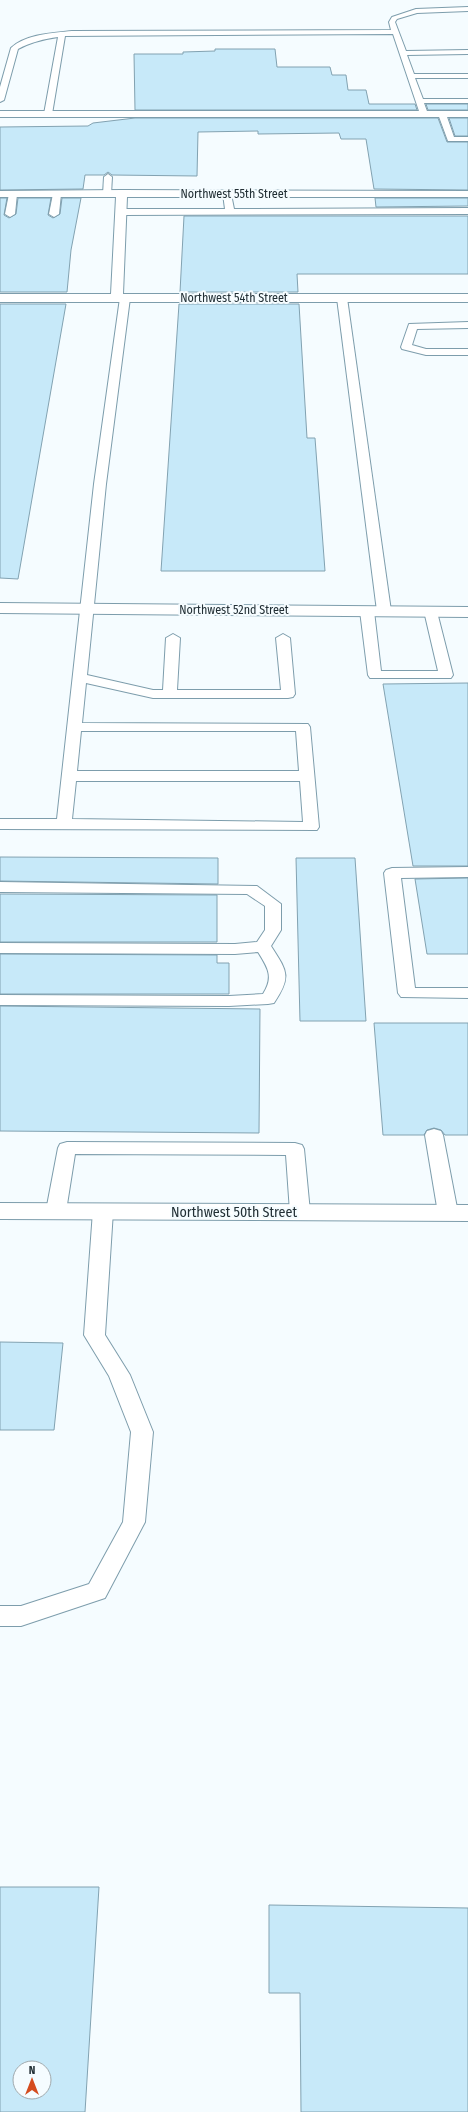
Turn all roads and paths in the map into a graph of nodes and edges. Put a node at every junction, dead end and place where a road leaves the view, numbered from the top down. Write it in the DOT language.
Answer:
graph roads {
  1 [pos="468,9"];
  2 [pos="396,32"];
  3 [pos="62,34"];
  4 [pos="468,52"];
  5 [pos="403,53"];
  6 [pos="411,76"];
  7 [pos="468,76"];
  8 [pos="0,100"];
  9 [pos="419,101"];
  10 [pos="468,101"];
  11 [pos="0,114"];
  12 [pos="48,114"];
  13 [pos="424,114"];
  14 [pos="442,114"];
  15 [pos="468,114"];
  16 [pos="468,139"];
  17 [pos="108,177"];
  18 [pos="0,194"];
  19 [pos="13,194"];
  20 [pos="57,194"];
  21 [pos="107,194"];
  22 [pos="122,194"];
  23 [pos="228,194"];
  24 [pos="298,194"];
  25 [pos="368,194"];
  26 [pos="434,194"];
  27 [pos="468,194"];
  28 [pos="442,211"];
  29 [pos="468,211"];
  30 [pos="121,212"];
  31 [pos="230,212"];
  32 [pos="301,212"];
  33 [pos="372,212"];
  34 [pos="10,214"];
  35 [pos="54,214"];
  36 [pos="0,298"];
  37 [pos="121,298"];
  38 [pos="342,298"];
  39 [pos="468,298"];
  40 [pos="468,325"];
  41 [pos="468,352"];
  42 [pos="0,608"];
  43 [pos="86,609"];
  44 [pos="368,611"];
  45 [pos="384,611"];
  46 [pos="431,611"];
  47 [pos="468,612"];
  48 [pos="173,638"];
  49 [pos="283,638"];
  50 [pos="79,677"];
  51 [pos="170,694"];
  52 [pos="74,727"];
  53 [pos="69,776"];
  54 [pos="307,776"];
  55 [pos="0,824"];
  56 [pos="64,824"];
  57 [pos="468,872"];
  58 [pos="0,887"];
  59 [pos="263,946"];
  60 [pos="0,948"];
  61 [pos="468,993"];
  62 [pos="0,1000"];
  63 [pos="434,1135"];
  64 [pos="0,1211"];
  65 [pos="56,1211"];
  66 [pos="103,1211"];
  67 [pos="300,1212"];
  68 [pos="458,1213"];
  69 [pos="0,1616"];
  1 -- 2 [label="lane"];
  2 -- 3 [label="lane"];
  2 -- 5 [label="lane"];
  3 -- 8 [label="lane"];
  3 -- 12 [label="lane"];
  4 -- 5 [label="lane"];
  5 -- 6 [label="lane"];
  6 -- 7 [label="lane"];
  6 -- 9 [label="lane"];
  9 -- 10 [label="lane"];
  9 -- 13 [label="lane"];
  11 -- 12 [label="street"];
  12 -- 13 [label="street"];
  13 -- 14 [label="street"];
  14 -- 15 [label="street"];
  14 -- 16 [label="lane"];
  17 -- 21 [label="lane"];
  18 -- 19 [label="street, Northwest 55th Street"];
  19 -- 20 [label="street, Northwest 55th Street"];
  19 -- 34 [label="lane"];
  20 -- 21 [label="street, Northwest 55th Street"];
  20 -- 35 [label="lane"];
  21 -- 22 [label="street, Northwest 55th Street"];
  22 -- 23 [label="street, Northwest 55th Street"];
  22 -- 30 [label="street"];
  23 -- 24 [label="street, Northwest 55th Street"];
  23 -- 31 [label="lane"];
  24 -- 25 [label="street, Northwest 55th Street"];
  24 -- 32 [label="lane"];
  25 -- 26 [label="street, Northwest 55th Street"];
  25 -- 33 [label="lane"];
  26 -- 27 [label="street, Northwest 55th Street"];
  26 -- 28 [label="lane"];
  28 -- 29 [label="lane"];
  28 -- 33 [label="lane"];
  30 -- 31 [label="lane"];
  30 -- 37 [label="street"];
  31 -- 32 [label="lane"];
  32 -- 33 [label="lane"];
  36 -- 37 [label="street, Northwest 54th Street"];
  37 -- 38 [label="street, Northwest 54th Street"];
  37 -- 43 [label="lane"];
  38 -- 39 [label="street, Northwest 54th Street"];
  38 -- 45 [label="lane"];
  40 -- 41 [label="lane"];
  42 -- 43 [label="street, Northwest 52nd Street"];
  43 -- 44 [label="street, Northwest 52nd Street"];
  43 -- 50 [label="lane"];
  44 -- 45 [label="street, Northwest 52nd Street"];
  44 -- 46 [label="lane"];
  45 -- 46 [label="street, Northwest 52nd Street"];
  46 -- 47 [label="street, Northwest 52nd Street"];
  48 -- 51 [label="lane"];
  49 -- 51 [label="lane"];
  50 -- 51 [label="lane"];
  50 -- 52 [label="lane"];
  52 -- 53 [label="lane"];
  52 -- 54 [label="lane"];
  53 -- 54 [label="lane"];
  53 -- 56 [label="lane"];
  54 -- 56 [label="lane"];
  55 -- 56 [label="lane"];
  57 -- 61 [label="lane"];
  58 -- 59 [label="lane"];
  59 -- 60 [label="lane"];
  59 -- 62 [label="lane"];
  63 -- 68 [label="lane"];
  64 -- 65 [label="street, Northwest 50th Street"];
  65 -- 66 [label="street, Northwest 50th Street"];
  65 -- 67 [label="lane"];
  66 -- 67 [label="street, Northwest 50th Street"];
  66 -- 69 [label="lane"];
  67 -- 68 [label="street, Northwest 50th Street"];
}
